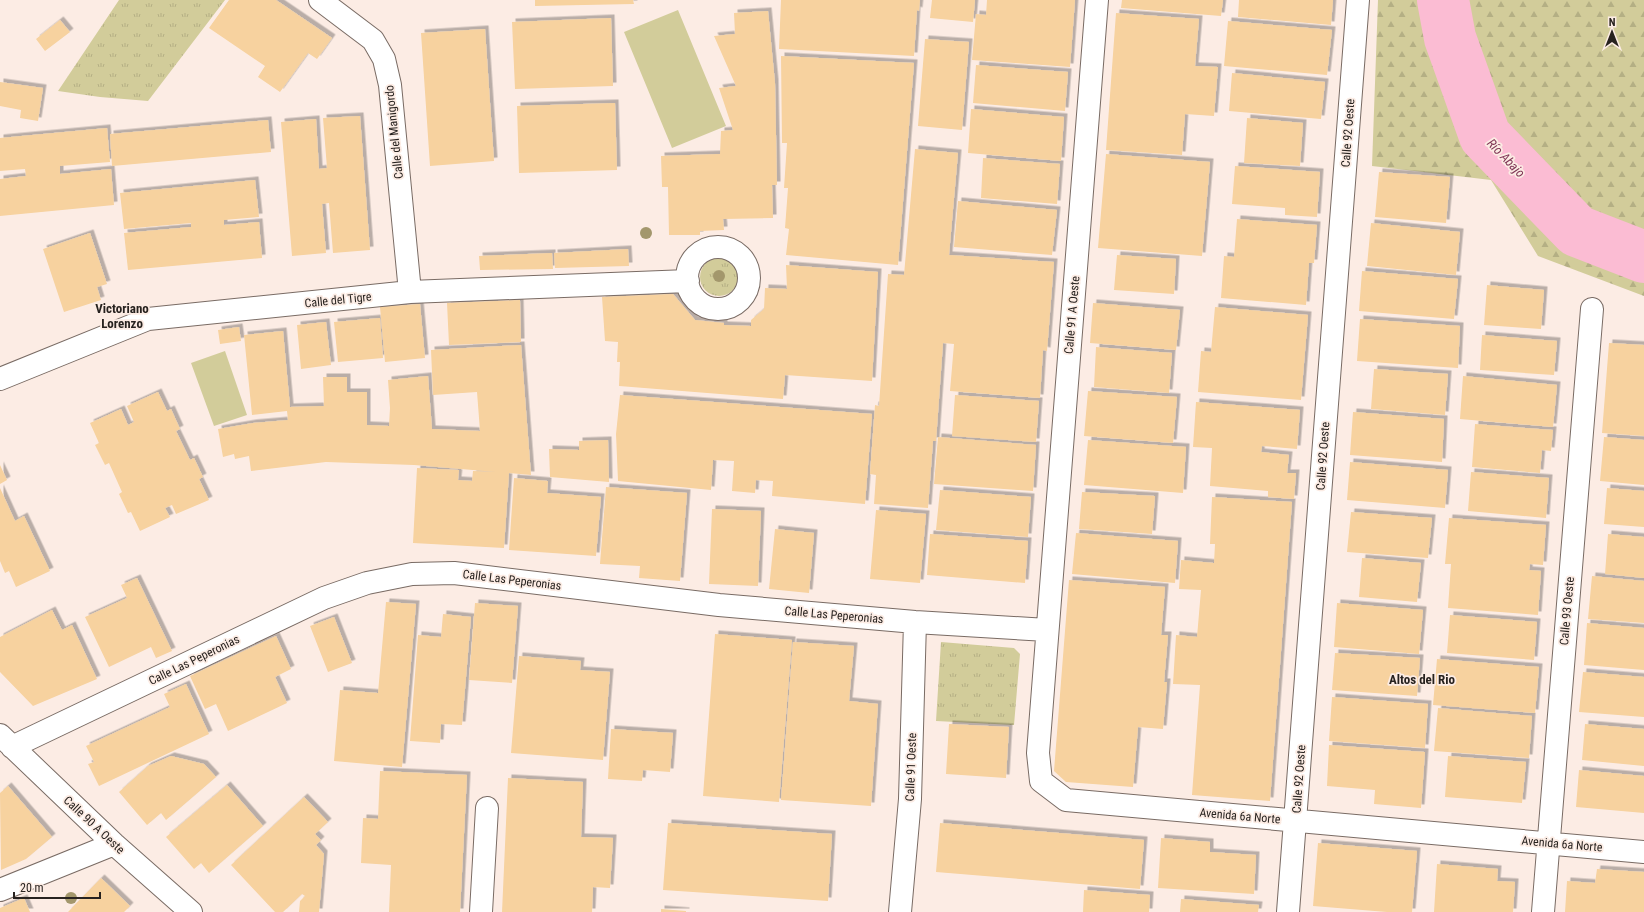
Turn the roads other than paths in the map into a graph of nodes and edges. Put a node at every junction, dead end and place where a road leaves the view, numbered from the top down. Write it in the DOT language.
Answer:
graph roads {
  1 [pos="320,0"];
  2 [pos="1097,0"];
  3 [pos="1358,0"];
  4 [pos="688,281"];
  5 [pos="410,292"];
  6 [pos="1592,309"];
  7 [pos="0,379"];
  8 [pos="915,622"];
  9 [pos="1047,630"];
  10 [pos="6,741"];
  11 [pos="487,808"];
  12 [pos="1295,821"];
  13 [pos="1548,843"];
  14 [pos="114,844"];
  15 [pos="1644,852"];
  16 [pos="0,890"];
  17 [pos="191,912"];
  18 [pos="481,912"];
  19 [pos="900,912"];
  20 [pos="1288,912"];
  21 [pos="1543,912"];
  1 -- 5 [label="street, Calle del Manigordo"];
  2 -- 9 [label="street, Calle 91 A Oeste"];
  3 -- 12 [label="street, Calle 92 Oeste"];
  4 -- 5 [label="street, Calle del Tigre"];
  5 -- 7 [label="street, Calle del Tigre"];
  6 -- 13 [label="street, Calle 93 Oeste"];
  8 -- 9 [label="street, Calle Las Peperonias"];
  8 -- 10 [label="street, Calle Las Peperonias"];
  8 -- 19 [label="street, Calle 91 Oeste"];
  9 -- 12 [label="street, Avenida 6a Norte"];
  10 -- 14 [label="street, Calle 90 A Oeste"];
  11 -- 18 [label="street"];
  12 -- 13 [label="street, Avenida 6a Norte"];
  12 -- 20 [label="street, Calle 92 Oeste"];
  13 -- 15 [label="street, Avenida 6a Norte"];
  13 -- 21 [label="street, Calle 93 Oeste"];
  14 -- 16 [label="street"];
  14 -- 17 [label="street, Calle 90 A Oeste"];
}
